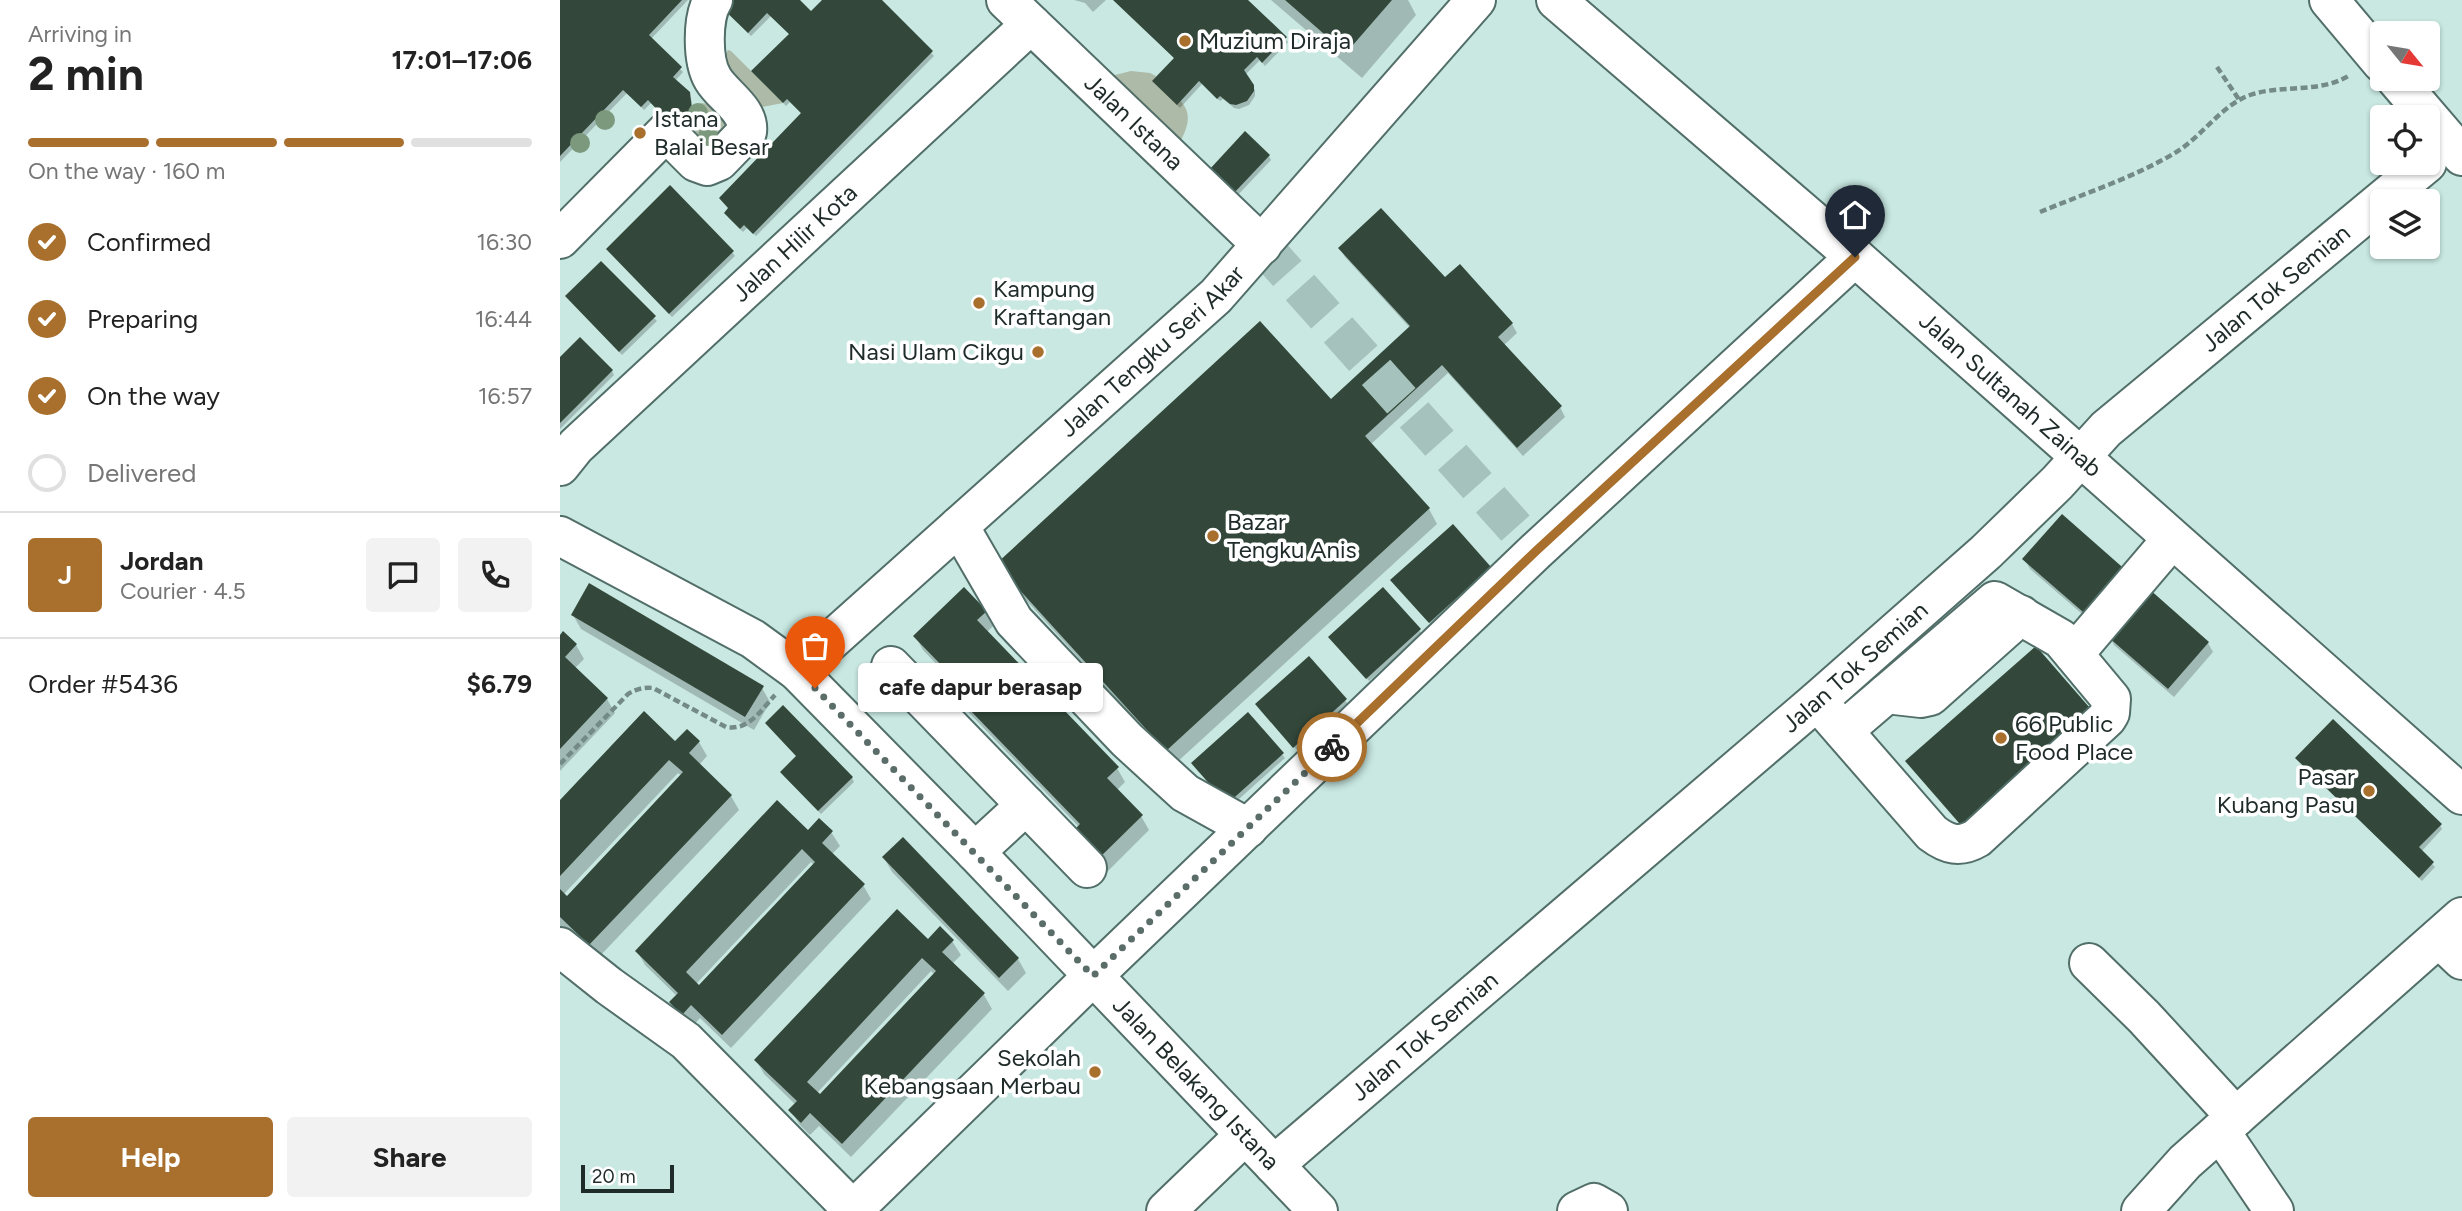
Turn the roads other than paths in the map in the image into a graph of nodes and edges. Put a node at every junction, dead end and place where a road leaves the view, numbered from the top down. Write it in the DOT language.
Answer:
graph roads {
  1 [pos="713,0"];
  2 [pos="1476,0"];
  3 [pos="1556,0"];
  4 [pos="2329,0"];
  5 [pos="1018,12"];
  6 [pos="2370,48"];
  7 [pos="2403,91"];
  8 [pos="2446,151"];
  9 [pos="560,239"];
  10 [pos="1262,246"];
  11 [pos="1855,257"];
  12 [pos="2080,457"];
  13 [pos="560,466"];
  14 [pos="958,526"];
  15 [pos="560,536"];
  16 [pos="2172,539"];
  17 [pos="2074,654"];
  18 [pos="891,666"];
  19 [pos="797,671"];
  20 [pos="1817,701"];
  21 [pos="1843,731"];
  22 [pos="2462,794"];
  23 [pos="1026,804"];
  24 [pos="1248,828"];
  25 [pos="975,852"];
  26 [pos="1087,868"];
  27 [pos="2454,938"];
  28 [pos="560,947"];
  29 [pos="2089,963"];
  30 [pos="1093,976"];
  31 [pos="2228,1124"];
  32 [pos="1245,1135"];
  33 [pos="2185,1162"];
  34 [pos="1274,1165"];
  35 [pos="853,1211"];
  36 [pos="1166,1211"];
  37 [pos="1318,1211"];
  38 [pos="1577,1211"];
  39 [pos="1608,1211"];
  40 [pos="2109,1211"];
  41 [pos="2141,1211"];
  42 [pos="2274,1211"];
  1 -- 9 [label="street"];
  2 -- 10 [label="street, Jalan Tengku Seri Akar"];
  3 -- 11 [label="street, Jalan Sultanah Zainab"];
  4 -- 6 [label="street"];
  5 -- 10 [label="street, Jalan Istana"];
  5 -- 13 [label="street, Jalan Hilir Kota"];
  7 -- 8 [label="street"];
  8 -- 12 [label="street, Jalan Tok Semian"];
  10 -- 14 [label="street, Jalan Tengku Seri Akar"];
  11 -- 12 [label="street, Jalan Sultanah Zainab"];
  11 -- 24 [label="street"];
  12 -- 16 [label="street, Jalan Sultanah Zainab"];
  12 -- 20 [label="street, Jalan Tok Semian"];
  14 -- 19 [label="street, Jalan Tengku Seri Akar"];
  14 -- 24 [label="street"];
  15 -- 19 [label="street, Jalan Belakang Istana"];
  16 -- 17 [label="street"];
  16 -- 22 [label="street, Jalan Sultanah Zainab"];
  17 -- 21 [label="street"];
  17 -- 21 [label="street"];
  18 -- 23 [label="street"];
  19 -- 25 [label="street, Jalan Belakang Istana"];
  20 -- 21 [label="street"];
  20 -- 34 [label="street, Jalan Tok Semian"];
  23 -- 25 [label="street"];
  23 -- 26 [label="street"];
  24 -- 30 [label="street"];
  25 -- 30 [label="street, Jalan Belakang Istana"];
  27 -- 31 [label="street"];
  28 -- 35 [label="street"];
  29 -- 31 [label="street"];
  30 -- 32 [label="street, Jalan Belakang Istana"];
  30 -- 35 [label="street"];
  31 -- 33 [label="street"];
  31 -- 42 [label="street"];
  32 -- 34 [label="street, Jalan Belakang Istana"];
  32 -- 36 [label="street"];
  33 -- 40 [label="street"];
  33 -- 41 [label="street"];
  34 -- 37 [label="street, Jalan Belakang Istana"];
  38 -- 39 [label="street"];
}
